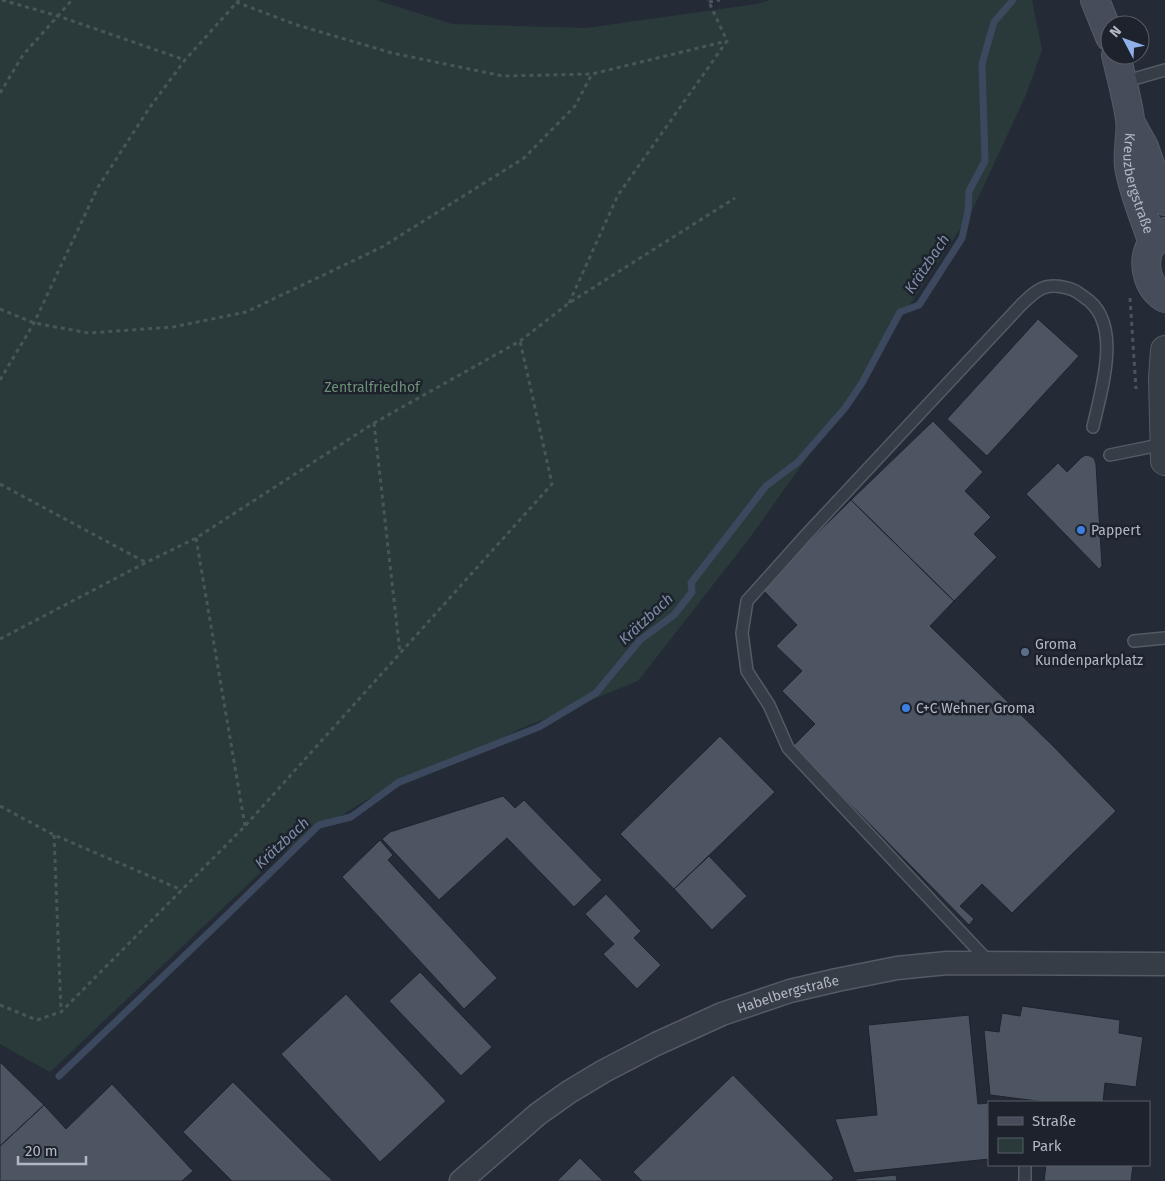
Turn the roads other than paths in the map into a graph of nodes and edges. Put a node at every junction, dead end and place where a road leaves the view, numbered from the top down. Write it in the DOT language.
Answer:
graph roads {
  1 [pos="1095,0"];
  2 [pos="1101,15"];
  3 [pos="1119,65"];
  4 [pos="1165,70"];
  5 [pos="1123,82"];
  6 [pos="1130,121"];
  7 [pos="1165,201"];
  8 [pos="1159,238"];
  9 [pos="1165,298"];
  10 [pos="1165,350"];
  11 [pos="1093,427"];
  12 [pos="1164,453"];
  13 [pos="1110,454"];
  14 [pos="1165,638"];
  15 [pos="1134,641"];
  16 [pos="990,964"];
  17 [pos="1165,964"];
  18 [pos="1025,1166"];
  19 [pos="461,1181"];
  20 [pos="1026,1181"];
  1 -- 2 [label="main road"];
  3 -- 5 [label="main road, Kreuzbergstraße"];
  4 -- 5 [label="lane"];
  5 -- 6 [label="main road, Kreuzbergstraße"];
  6 -- 7 [label="main road, Kreuzbergstraße"];
  6 -- 8 [label="main road, Kreuzbergstraße"];
  8 -- 9 [label="main road, Kreuzbergstraße"];
  10 -- 12 [label="street"];
  11 -- 16 [label="lane"];
  12 -- 13 [label="lane"];
  14 -- 15 [label="lane"];
  16 -- 17 [label="street, Habelbergstraße"];
  16 -- 19 [label="street, Habelbergstraße"];
  18 -- 20 [label="lane"];
}
